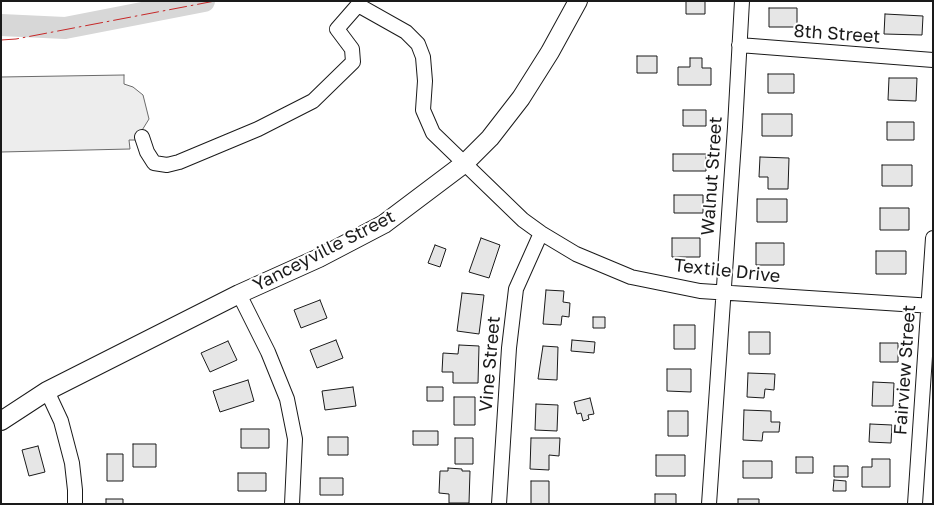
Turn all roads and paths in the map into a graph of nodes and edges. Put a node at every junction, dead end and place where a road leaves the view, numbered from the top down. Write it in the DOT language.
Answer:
graph roads {
  1 [pos="578,1"];
  2 [pos="742,1"];
  3 [pos="360,3"];
  4 [pos="739,45"];
  5 [pos="933,60"];
  6 [pos="142,137"];
  7 [pos="465,163"];
  8 [pos="541,233"];
  9 [pos="933,238"];
  10 [pos="722,292"];
  11 [pos="239,294"];
  12 [pos="931,306"];
  13 [pos="47,391"];
  14 [pos="1,421"];
  15 [pos="75,504"];
  16 [pos="292,504"];
  17 [pos="498,504"];
  18 [pos="709,504"];
  19 [pos="915,504"];
  1 -- 7 [label="main road, Yanceyville Street"];
  2 -- 4 [label="street, Walnut Street"];
  3 -- 6 [label="street"];
  3 -- 7 [label="street, Textile Drive"];
  4 -- 5 [label="street, 8th Street"];
  4 -- 10 [label="street, Walnut Street"];
  7 -- 8 [label="street, Textile Drive"];
  7 -- 11 [label="main road, Yanceyville Street"];
  8 -- 10 [label="street, Textile Drive"];
  8 -- 17 [label="street, Vine Street"];
  9 -- 12 [label="street, Fairview Street"];
  10 -- 12 [label="street, Textile Drive"];
  10 -- 18 [label="street, Walnut Street"];
  11 -- 13 [label="main road, Yanceyville Street"];
  11 -- 16 [label="street"];
  12 -- 19 [label="street, Fairview Street"];
  13 -- 14 [label="main road, Yanceyville Street"];
  13 -- 15 [label="street"];
}
